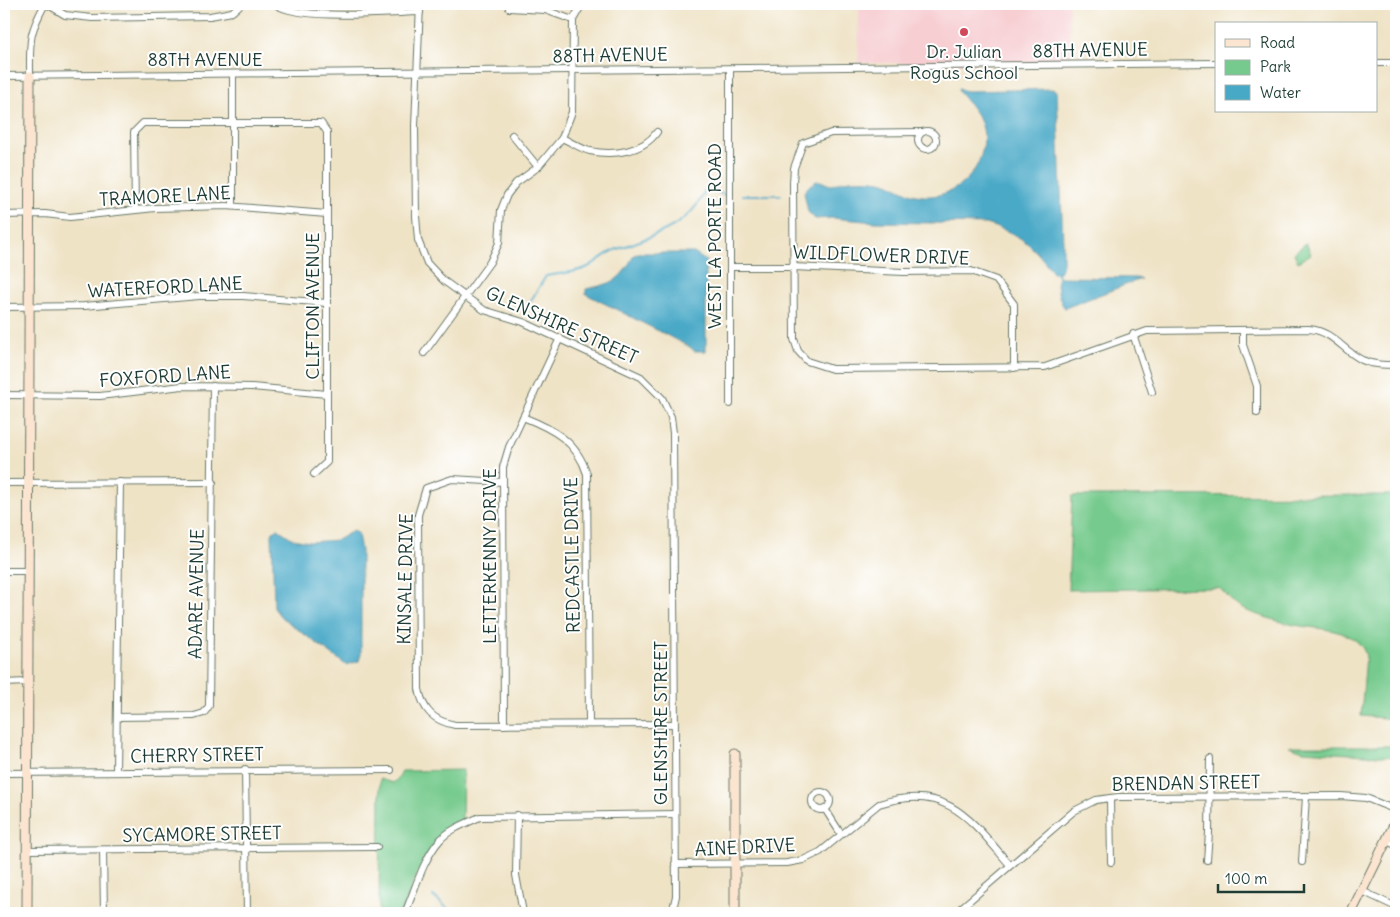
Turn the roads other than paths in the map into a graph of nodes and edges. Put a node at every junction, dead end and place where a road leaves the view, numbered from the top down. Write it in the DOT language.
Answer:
graph roads {
  1 [pos="46,4"];
  2 [pos="241,4"];
  3 [pos="275,4"];
  4 [pos="420,4"];
  5 [pos="582,4"];
  6 [pos="509,8"];
  7 [pos="420,12"];
  8 [pos="573,20"];
  9 [pos="1396,62"];
  10 [pos="1215,63"];
  11 [pos="1378,63"];
  12 [pos="730,69"];
  13 [pos="571,70"];
  14 [pos="418,73"];
  15 [pos="233,74"];
  16 [pos="4,76"];
  17 [pos="30,76"];
  18 [pos="232,123"];
  19 [pos="657,132"];
  20 [pos="923,132"];
  21 [pos="512,135"];
  22 [pos="562,138"];
  23 [pos="538,167"];
  24 [pos="233,206"];
  25 [pos="135,210"];
  26 [pos="327,214"];
  27 [pos="4,215"];
  28 [pos="30,215"];
  29 [pos="730,267"];
  30 [pos="793,267"];
  31 [pos="465,297"];
  32 [pos="327,303"];
  33 [pos="30,306"];
  34 [pos="4,307"];
  35 [pos="1243,330"];
  36 [pos="1133,334"];
  37 [pos="560,338"];
  38 [pos="424,354"];
  39 [pos="1396,365"];
  40 [pos="1014,368"];
  41 [pos="213,386"];
  42 [pos="1152,392"];
  43 [pos="4,394"];
  44 [pos="30,394"];
  45 [pos="327,394"];
  46 [pos="730,404"];
  47 [pos="1257,413"];
  48 [pos="523,417"];
  49 [pos="314,474"];
  50 [pos="120,482"];
  51 [pos="213,482"];
  52 [pos="503,482"];
  53 [pos="29,483"];
  54 [pos="4,484"];
  55 [pos="4,571"];
  56 [pos="28,571"];
  57 [pos="27,682"];
  58 [pos="4,683"];
  59 [pos="117,717"];
  60 [pos="589,724"];
  61 [pos="675,724"];
  62 [pos="504,725"];
  63 [pos="736,754"];
  64 [pos="1210,759"];
  65 [pos="245,769"];
  66 [pos="391,770"];
  67 [pos="26,772"];
  68 [pos="116,772"];
  69 [pos="4,773"];
  70 [pos="1306,796"];
  71 [pos="1210,797"];
  72 [pos="1110,798"];
  73 [pos="825,809"];
  74 [pos="1396,810"];
  75 [pos="675,814"];
  76 [pos="517,815"];
  77 [pos="1396,821"];
  78 [pos="841,834"];
  79 [pos="1386,841"];
  80 [pos="1396,845"];
  81 [pos="377,847"];
  82 [pos="247,848"];
  83 [pos="27,850"];
  84 [pos="103,850"];
  85 [pos="1207,860"];
  86 [pos="1110,862"];
  87 [pos="1302,862"];
  88 [pos="676,864"];
  89 [pos="735,864"];
  90 [pos="1010,866"];
  91 [pos="1362,891"];
  92 [pos="1396,907"];
  93 [pos="27,913"];
  94 [pos="104,913"];
  95 [pos="247,913"];
  96 [pos="405,913"];
  97 [pos="523,913"];
  98 [pos="672,913"];
  99 [pos="734,913"];
  100 [pos="955,913"];
  101 [pos="1351,913"];
  1 -- 2 [label="street"];
  1 -- 17 [label="street"];
  3 -- 7 [label="street"];
  4 -- 7 [label="street, GLENSHIRE STREET"];
  5 -- 8 [label="street"];
  6 -- 8 [label="street"];
  7 -- 14 [label="street, GLENSHIRE STREET"];
  8 -- 13 [label="street"];
  9 -- 11 [label="street"];
  10 -- 12 [label="street, 88TH AVENUE"];
  12 -- 13 [label="street, 88TH AVENUE"];
  12 -- 29 [label="street, WEST LA PORTE ROAD"];
  13 -- 14 [label="street, 88TH AVENUE"];
  13 -- 22 [label="street"];
  14 -- 15 [label="street, 88TH AVENUE"];
  14 -- 31 [label="street, GLENSHIRE STREET"];
  15 -- 17 [label="street, 88TH AVENUE"];
  15 -- 18 [label="street"];
  16 -- 17 [label="street, 88TH AVENUE"];
  17 -- 28 [label="street"];
  18 -- 24 [label="street"];
  18 -- 25 [label="street"];
  18 -- 26 [label="street, CLIFTON AVENUE"];
  19 -- 22 [label="street"];
  20 -- 30 [label="street"];
  21 -- 23 [label="street"];
  22 -- 23 [label="street"];
  23 -- 31 [label="street"];
  24 -- 25 [label="street, TRAMORE LANE"];
  24 -- 26 [label="street, TRAMORE LANE"];
  25 -- 28 [label="street, TRAMORE LANE"];
  26 -- 32 [label="street, CLIFTON AVENUE"];
  27 -- 28 [label="street, TRAMORE LANE"];
  28 -- 33 [label="street"];
  29 -- 30 [label="street, WILDFLOWER DRIVE"];
  29 -- 46 [label="street, WEST LA PORTE ROAD"];
  30 -- 40 [label="street, WILDFLOWER DRIVE"];
  30 -- 40 [label="street"];
  31 -- 37 [label="street, GLENSHIRE STREET"];
  31 -- 38 [label="street"];
  32 -- 33 [label="street, WATERFORD LANE"];
  32 -- 45 [label="street, CLIFTON AVENUE"];
  33 -- 34 [label="street, WATERFORD LANE"];
  33 -- 44 [label="street"];
  35 -- 36 [label="street"];
  35 -- 39 [label="street"];
  35 -- 47 [label="street"];
  36 -- 40 [label="street"];
  36 -- 42 [label="street"];
  37 -- 48 [label="street, LETTERKENNY DRIVE"];
  37 -- 61 [label="street, GLENSHIRE STREET"];
  41 -- 44 [label="street, FOXFORD LANE"];
  41 -- 45 [label="street, FOXFORD LANE"];
  41 -- 51 [label="street, ADARE AVENUE"];
  43 -- 44 [label="street, FOXFORD LANE"];
  44 -- 53 [label="street"];
  45 -- 49 [label="street, CLIFTON AVENUE"];
  48 -- 52 [label="street, LETTERKENNY DRIVE"];
  48 -- 60 [label="street, REDCASTLE DRIVE"];
  50 -- 51 [label="street"];
  50 -- 53 [label="street"];
  50 -- 59 [label="street"];
  51 -- 59 [label="street, ADARE AVENUE"];
  52 -- 62 [label="street, LETTERKENNY DRIVE"];
  52 -- 62 [label="street, KINSALE DRIVE"];
  53 -- 54 [label="street"];
  53 -- 56 [label="street"];
  55 -- 56 [label="street"];
  56 -- 57 [label="street"];
  57 -- 58 [label="street"];
  57 -- 67 [label="street"];
  59 -- 68 [label="street"];
  60 -- 61 [label="street"];
  60 -- 62 [label="street"];
  61 -- 75 [label="street, GLENSHIRE STREET"];
  63 -- 89 [label="street"];
  64 -- 71 [label="street"];
  65 -- 66 [label="street, CHERRY STREET"];
  65 -- 68 [label="street, CHERRY STREET"];
  65 -- 82 [label="street"];
  67 -- 68 [label="street, CHERRY STREET"];
  67 -- 69 [label="street, CHERRY STREET"];
  67 -- 83 [label="street"];
  70 -- 71 [label="street, BRENDAN STREET"];
  70 -- 74 [label="street, BRENDAN STREET"];
  70 -- 87 [label="street"];
  71 -- 72 [label="street, BRENDAN STREET"];
  71 -- 85 [label="street"];
  72 -- 86 [label="street"];
  72 -- 90 [label="street, BRENDAN STREET"];
  73 -- 78 [label="street"];
  75 -- 76 [label="street"];
  75 -- 88 [label="street, GLENSHIRE STREET"];
  76 -- 96 [label="street"];
  76 -- 97 [label="street"];
  77 -- 79 [label="street"];
  78 -- 89 [label="street, AINE DRIVE"];
  78 -- 90 [label="street, AINE DRIVE"];
  79 -- 80 [label="street"];
  79 -- 91 [label="street"];
  81 -- 82 [label="street, SYCAMORE STREET"];
  82 -- 84 [label="street, SYCAMORE STREET"];
  82 -- 95 [label="street"];
  83 -- 84 [label="street, SYCAMORE STREET"];
  83 -- 93 [label="street"];
  84 -- 94 [label="street"];
  88 -- 89 [label="street, AINE DRIVE"];
  88 -- 98 [label="street, GLENSHIRE STREET"];
  89 -- 99 [label="street"];
  90 -- 100 [label="street, BRENDAN STREET"];
  91 -- 92 [label="street"];
  91 -- 101 [label="street"];
}
